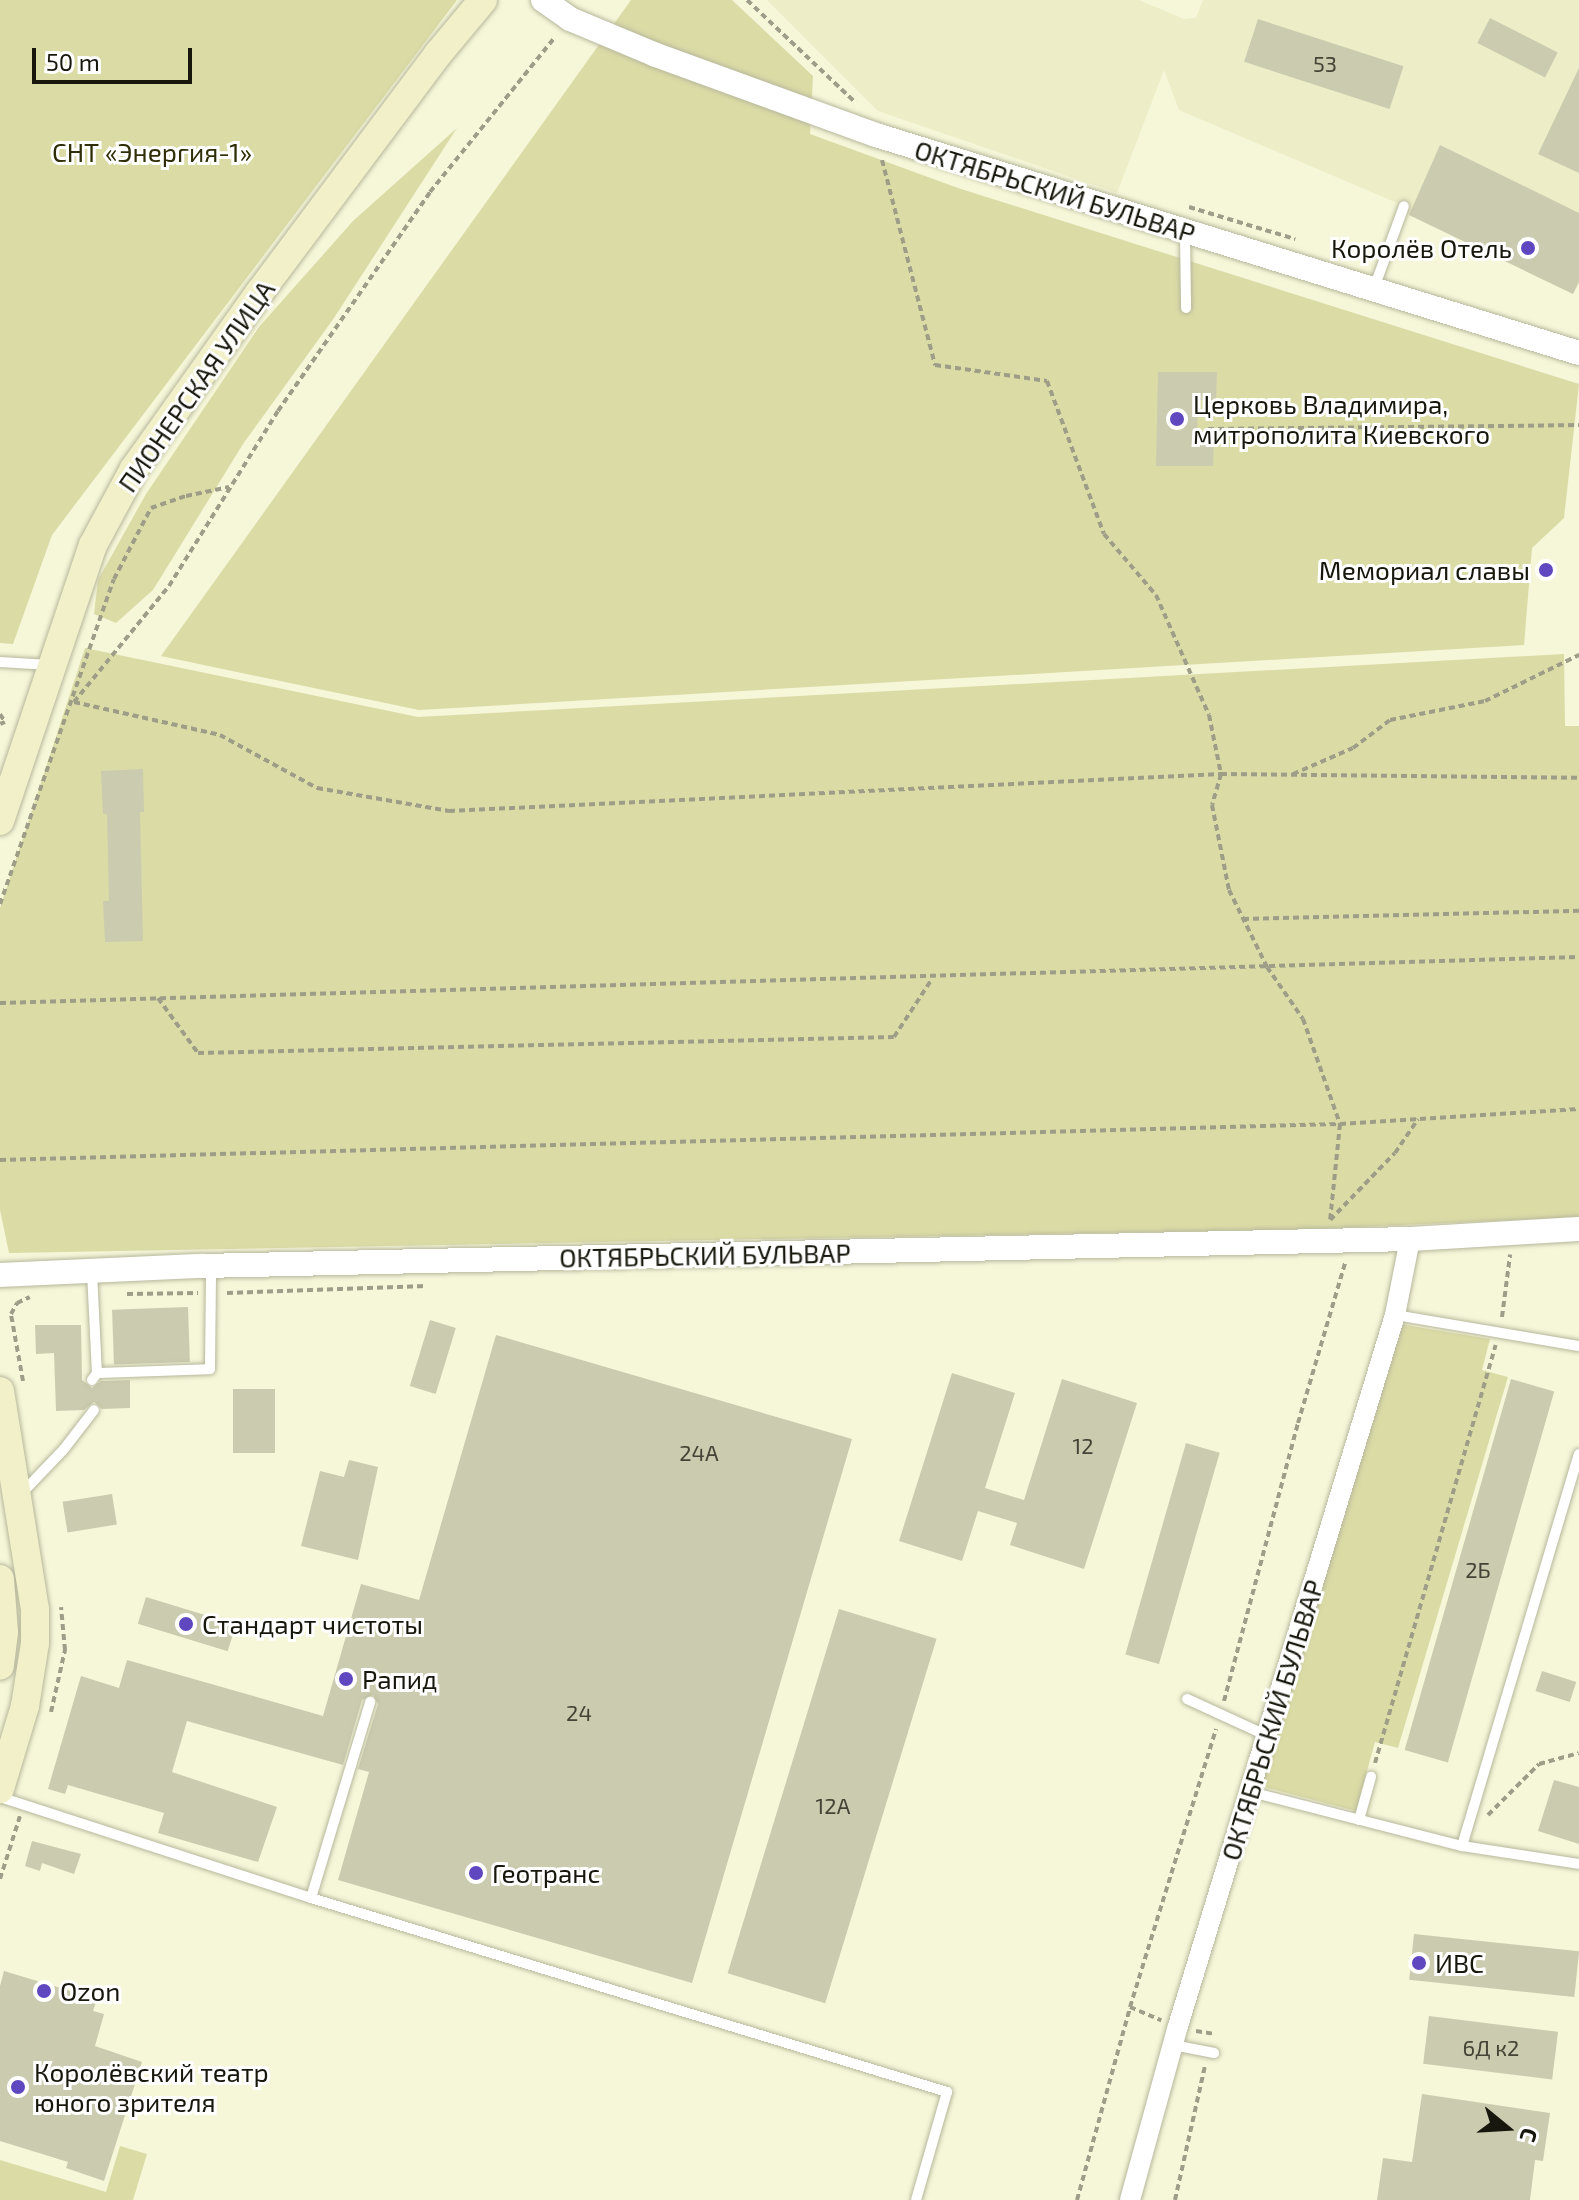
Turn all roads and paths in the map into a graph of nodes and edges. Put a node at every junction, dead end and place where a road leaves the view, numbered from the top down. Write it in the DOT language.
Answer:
graph roads {
  1 [pos="483,0"];
  2 [pos="543,0"];
  3 [pos="747,0"];
  4 [pos="570,19"];
  5 [pos="876,135"];
  6 [pos="1404,206"];
  7 [pos="1185,231"];
  8 [pos="1373,289"];
  9 [pos="1186,308"];
  10 [pos="1579,353"];
  11 [pos="1579,425"];
  12 [pos="1208,429"];
  13 [pos="231,487"];
  14 [pos="1577,657"];
  15 [pos="0,662"];
  16 [pos="50,665"];
  17 [pos="74,702"];
  18 [pos="0,714"];
  19 [pos="0,724"];
  20 [pos="1221,774"];
  21 [pos="1291,775"];
  22 [pos="1579,778"];
  23 [pos="0,821"];
  24 [pos="0,904"];
  25 [pos="1579,911"];
  26 [pos="1243,919"];
  27 [pos="1579,957"];
  28 [pos="1267,967"];
  29 [pos="933,978"];
  30 [pos="158,998"];
  31 [pos="0,1003"];
  32 [pos="1579,1109"];
  33 [pos="1418,1119"];
  34 [pos="1340,1124"];
  35 [pos="0,1160"];
  36 [pos="1579,1229"];
  37 [pos="1410,1239"];
  38 [pos="1511,1246"];
  39 [pos="211,1266"];
  40 [pos="92,1272"];
  41 [pos="0,1275"];
  42 [pos="1395,1315"];
  43 [pos="1500,1333"];
  44 [pos="1579,1346"];
  45 [pos="0,1391"];
  46 [pos="94,1410"];
  47 [pos="1579,1454"];
  48 [pos="19,1495"];
  49 [pos="1,1595"];
  50 [pos="0,1666"];
  51 [pos="1187,1699"];
  52 [pos="370,1702"];
  53 [pos="1268,1736"];
  54 [pos="1579,1753"];
  55 [pos="1371,1777"];
  56 [pos="0,1789"];
  57 [pos="1251,1792"];
  58 [pos="0,1797"];
  59 [pos="1359,1820"];
  60 [pos="1462,1846"];
  61 [pos="1579,1864"];
  62 [pos="311,1898"];
  63 [pos="1210,2034"];
  64 [pos="1173,2045"];
  65 [pos="1211,2053"];
  66 [pos="916,2200"];
  67 [pos="1130,2200"];
  68 [pos="1175,2200"];
  1 -- 16 [label="main road, ПИОНЕРСКАЯ УЛИЦА"];
  2 -- 4 [label="street, ОКТЯБРЬСКИЙ БУЛЬВАР"];
  3 -- 5 [label="path"];
  4 -- 5 [label="street, ОКТЯБРЬСКИЙ БУЛЬВАР"];
  4 -- 13 [label="path"];
  5 -- 7 [label="street, ОКТЯБРЬСКИЙ БУЛЬВАР"];
  5 -- 20 [label="path"];
  6 -- 8 [label="lane"];
  7 -- 8 [label="street, ОКТЯБРЬСКИЙ БУЛЬВАР"];
  7 -- 9 [label="lane"];
  8 -- 10 [label="street, ОКТЯБРЬСКИЙ БУЛЬВАР"];
  11 -- 12 [label="path"];
  13 -- 17 [label="path"];
  13 -- 17 [label="path"];
  14 -- 21 [label="path"];
  15 -- 16 [label="lane"];
  16 -- 23 [label="main road, ПИОНЕРСКАЯ УЛИЦА"];
  17 -- 20 [label="path"];
  17 -- 24 [label="path"];
  18 -- 19 [label="path"];
  20 -- 21 [label="path"];
  20 -- 26 [label="path"];
  21 -- 22 [label="path"];
  25 -- 26 [label="path"];
  26 -- 28 [label="path"];
  27 -- 28 [label="path"];
  28 -- 29 [label="path"];
  28 -- 34 [label="path"];
  29 -- 30 [label="path"];
  29 -- 30 [label="path"];
  30 -- 31 [label="path"];
  32 -- 33 [label="path"];
  33 -- 34 [label="path"];
  33 -- 34 [label="path"];
  34 -- 35 [label="path"];
  36 -- 37 [label="street, ОКТЯБРЬСКИЙ БУЛЬВАР"];
  37 -- 39 [label="street, ОКТЯБРЬСКИЙ БУЛЬВАР"];
  37 -- 42 [label="street, ОКТЯБРЬСКИЙ БУЛЬВАР"];
  38 -- 43 [label="path"];
  39 -- 40 [label="street, ОКТЯБРЬСКИЙ БУЛЬВАР"];
  39 -- 40 [label="lane"];
  40 -- 41 [label="street, ОКТЯБРЬСКИЙ БУЛЬВАР"];
  42 -- 43 [label="lane"];
  42 -- 53 [label="street, ОКТЯБРЬСКИЙ БУЛЬВАР"];
  43 -- 44 [label="lane"];
  43 -- 55 [label="path"];
  45 -- 48 [label="main road"];
  46 -- 48 [label="lane"];
  47 -- 60 [label="lane"];
  48 -- 56 [label="main road"];
  49 -- 50 [label="main road"];
  51 -- 53 [label="lane"];
  52 -- 62 [label="lane"];
  53 -- 57 [label="street, ОКТЯБРЬСКИЙ БУЛЬВАР"];
  54 -- 60 [label="path"];
  55 -- 59 [label="lane"];
  57 -- 59 [label="lane"];
  57 -- 64 [label="street, ОКТЯБРЬСКИЙ БУЛЬВАР"];
  58 -- 62 [label="lane"];
  59 -- 60 [label="lane"];
  60 -- 61 [label="lane"];
  62 -- 66 [label="lane"];
  63 -- 65 [label="path"];
  64 -- 65 [label="lane"];
  64 -- 67 [label="street, ОКТЯБРЬСКИЙ БУЛЬВАР"];
  65 -- 68 [label="path"];
}
